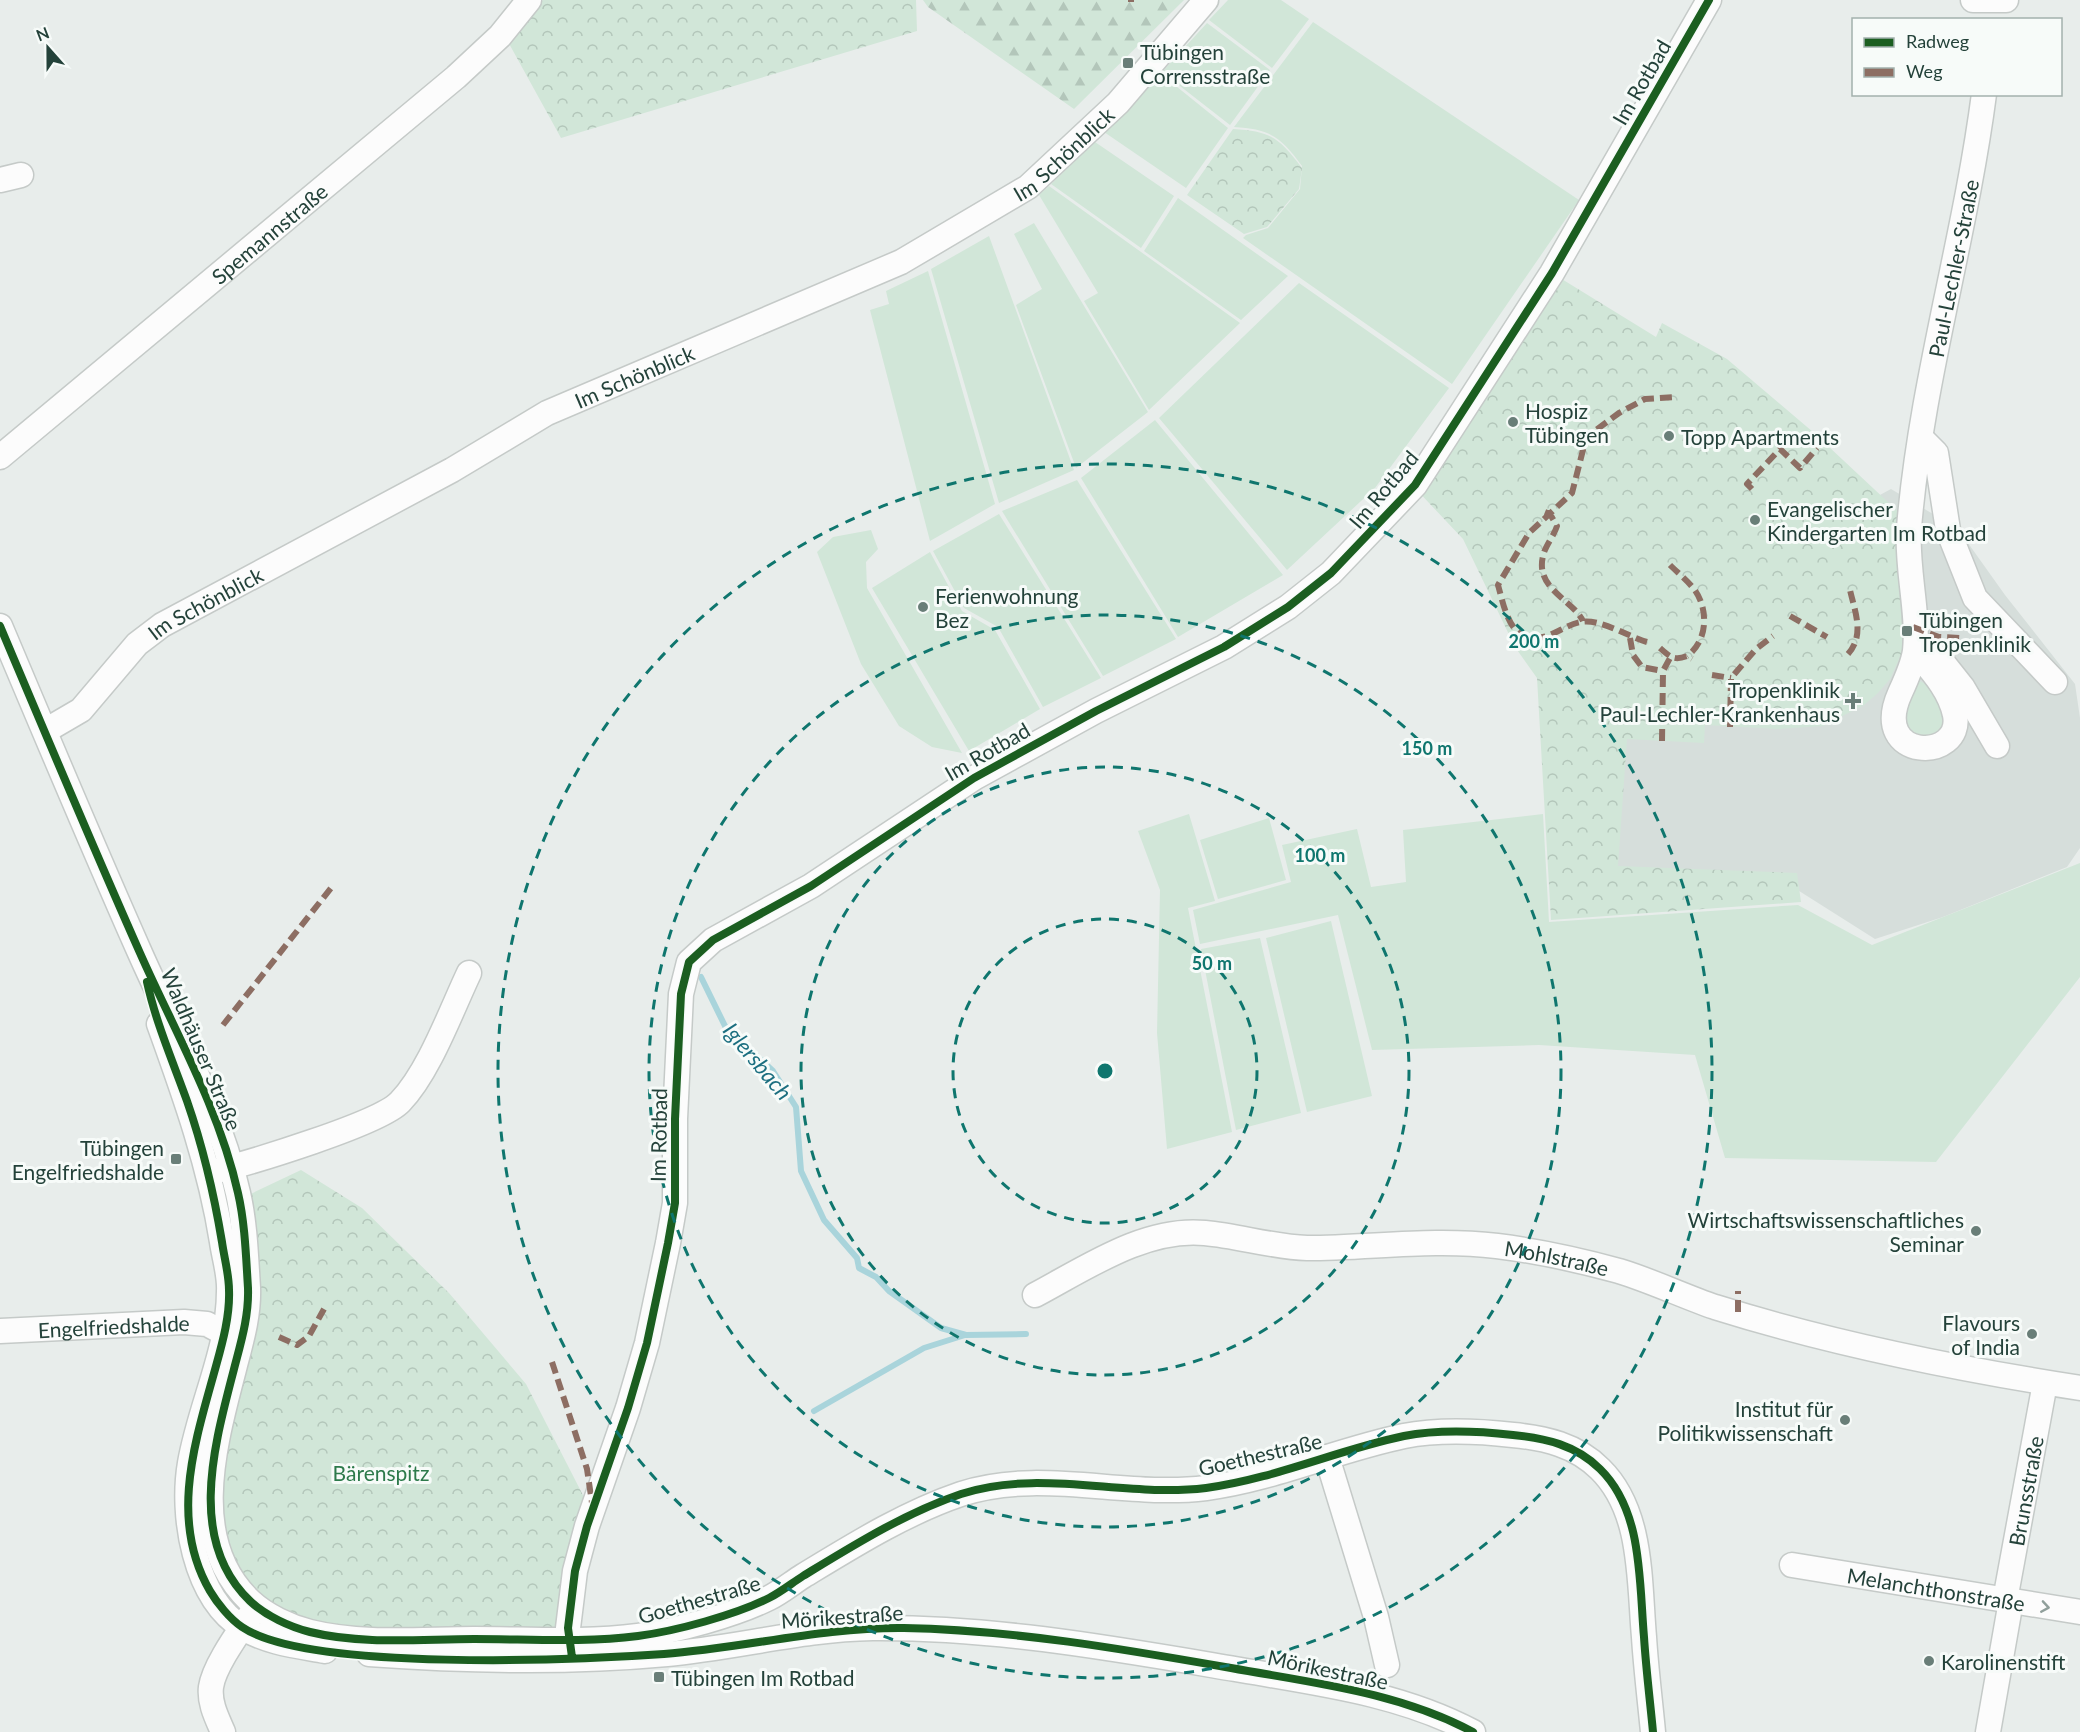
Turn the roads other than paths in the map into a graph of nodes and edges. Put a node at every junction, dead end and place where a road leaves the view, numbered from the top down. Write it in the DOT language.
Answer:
graph roads {
  1 [pos="530,0"];
  2 [pos="1206,0"];
  3 [pos="1709,0"];
  4 [pos="1984,96"];
  5 [pos="1921,438"];
  6 [pos="0,457"];
  7 [pos="0,626"];
  8 [pos="2055,682"];
  9 [pos="45,731"];
  10 [pos="1997,746"];
  11 [pos="469,973"];
  12 [pos="220,1170"];
  13 [pos="1035,1295"];
  14 [pos="0,1331"];
  15 [pos="237,1333"];
  16 [pos="2045,1383"];
  17 [pos="2080,1388"];
  18 [pos="1328,1457"];
  19 [pos="1792,1564"];
  20 [pos="772,1597"];
  21 [pos="2008,1600"];
  22 [pos="255,1606"];
  23 [pos="2080,1612"];
  24 [pos="242,1627"];
  25 [pos="788,1637"];
  26 [pos="572,1649"];
  27 [pos="1387,1665"];
  28 [pos="223,1732"];
  29 [pos="1473,1732"];
  30 [pos="1653,1732"];
  31 [pos="1988,1732"];
  1 -- 6 [label="street, Spemannstraße"];
  2 -- 9 [label="street, Im Schönblick"];
  3 -- 26 [label="street, Im Rotbad"];
  4 -- 5 [label="street, Paul-Lechler-Straße"];
  5 -- 8 [label="street"];
  5 -- 10 [label="street, Paul-Lechler-Straße"];
  7 -- 9 [label="street, Waldhäuser Straße"];
  9 -- 12 [label="street, Waldhäuser Straße"];
  11 -- 12 [label="street"];
  12 -- 15 [label="street, Waldhäuser Straße"];
  13 -- 16 [label="street, Mohlstraße"];
  14 -- 15 [label="street, Engelfriedshalde"];
  15 -- 22 [label="street, Waldhäuser Straße"];
  15 -- 24 [label="street, Waldhäuser Straße"];
  16 -- 17 [label="street, Mohlstraße"];
  16 -- 21 [label="street, Brunsstraße"];
  18 -- 20 [label="street, Goethestraße"];
  18 -- 27 [label="street"];
  18 -- 30 [label="street, Goethestraße"];
  19 -- 21 [label="street, Melanchthonstraße"];
  20 -- 25 [label="street, Goethestraße"];
  20 -- 26 [label="street, Goethestraße"];
  21 -- 23 [label="street, Melanchthonstraße, one-way"];
  21 -- 31 [label="street, Brunsstraße"];
  22 -- 24 [label="street"];
  22 -- 26 [label="street, Mörikestraße"];
  24 -- 26 [label="street, Mörikestraße"];
  24 -- 28 [label="street"];
  25 -- 26 [label="street, Mörikestraße"];
  25 -- 29 [label="street, Mörikestraße"];
}
